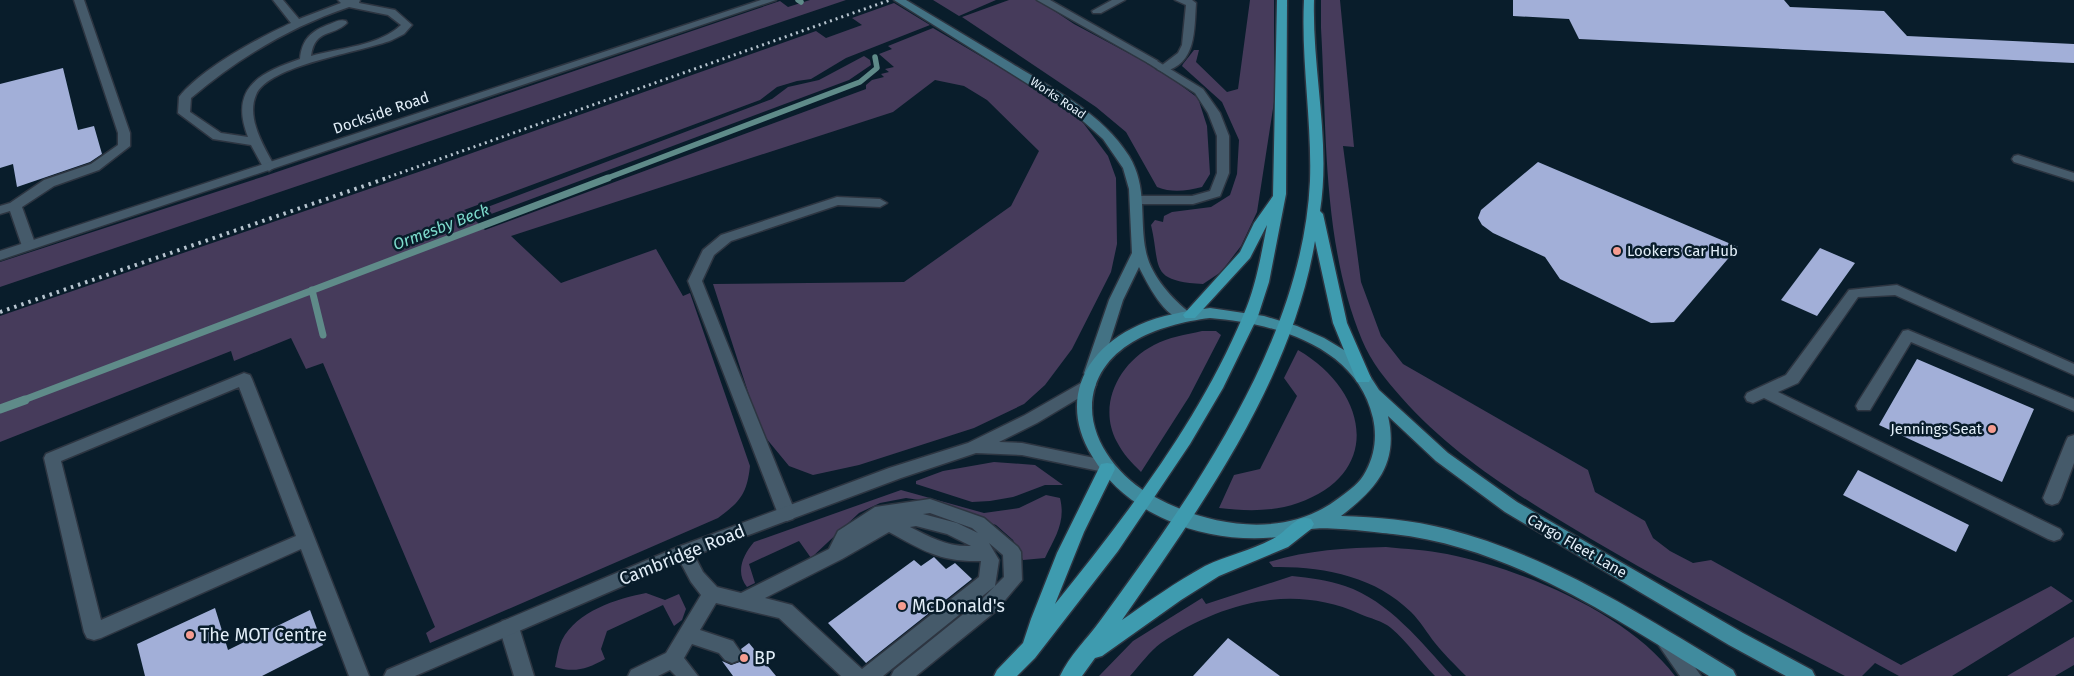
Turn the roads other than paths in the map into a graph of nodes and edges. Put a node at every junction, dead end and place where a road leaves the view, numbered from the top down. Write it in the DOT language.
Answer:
graph roads {
  1 [pos="79,0"];
  2 [pos="278,0"];
  3 [pos="770,0"];
  4 [pos="899,0"];
  5 [pos="1120,0"];
  6 [pos="1180,0"];
  7 [pos="1282,0"];
  8 [pos="1309,0"];
  9 [pos="350,1"];
  10 [pos="1048,1"];
  11 [pos="1097,11"];
  12 [pos="342,23"];
  13 [pos="298,25"];
  14 [pos="305,62"];
  15 [pos="1163,68"];
  16 [pos="254,142"];
  17 [pos="2018,159"];
  18 [pos="269,168"];
  19 [pos="2074,177"];
  20 [pos="1280,194"];
  21 [pos="1137,200"];
  22 [pos="880,203"];
  23 [pos="15,206"];
  24 [pos="1314,207"];
  25 [pos="0,210"];
  26 [pos="29,246"];
  27 [pos="1139,253"];
  28 [pos="0,256"];
  29 [pos="1187,315"];
  30 [pos="1250,316"];
  31 [pos="1284,325"];
  32 [pos="2074,370"];
  33 [pos="1090,380"];
  34 [pos="1366,383"];
  35 [pos="2074,405"];
  36 [pos="1864,406"];
  37 [pos="2074,440"];
  38 [pos="974,447"];
  39 [pos="1106,468"];
  40 [pos="2052,498"];
  41 [pos="1142,500"];
  42 [pos="787,514"];
  43 [pos="1183,520"];
  44 [pos="1309,523"];
  45 [pos="2054,534"];
  46 [pos="306,539"];
  47 [pos="684,552"];
  48 [pos="836,554"];
  49 [pos="711,594"];
  50 [pos="742,601"];
  51 [pos="509,627"];
  52 [pos="688,634"];
  53 [pos="1665,639"];
  54 [pos="1028,652"];
  55 [pos="732,654"];
  56 [pos="673,659"];
  57 [pos="1082,660"];
  58 [pos="359,676"];
  59 [pos="394,676"];
  60 [pos="524,676"];
  61 [pos="638,676"];
  62 [pos="688,676"];
  63 [pos="855,676"];
  64 [pos="868,676"];
  65 [pos="901,676"];
  66 [pos="1004,676"];
  67 [pos="1070,676"];
  68 [pos="1690,676"];
  69 [pos="1726,676"];
  70 [pos="1805,676"];
  1 -- 23 [label="street"];
  2 -- 13 [label="street"];
  3 -- 18 [label="street, Dockside Road"];
  4 -- 21 [label="main road, Works Road"];
  5 -- 11 [label="street"];
  6 -- 15 [label="street"];
  7 -- 20 [label="highway"];
  8 -- 24 [label="highway"];
  9 -- 13 [label="street"];
  9 -- 14 [label="street"];
  10 -- 15 [label="street"];
  12 -- 14 [label="street"];
  13 -- 16 [label="street"];
  14 -- 16 [label="street"];
  15 -- 21 [label="street"];
  16 -- 18 [label="street"];
  17 -- 19 [label="street"];
  18 -- 26 [label="street, Dockside Road"];
  20 -- 29 [label="highway"];
  20 -- 30 [label="highway"];
  21 -- 27 [label="main road, Works Road"];
  22 -- 42 [label="street"];
  23 -- 25 [label="street"];
  23 -- 26 [label="street"];
  24 -- 31 [label="highway"];
  24 -- 34 [label="highway"];
  26 -- 28 [label="street, Dockside Road"];
  27 -- 29 [label="main road, Works Road"];
  27 -- 33 [label="main road, Works Road"];
  29 -- 30 [label="main road, Cargo Fleet Lane"];
  29 -- 33 [label="main road, Cargo Fleet Lane"];
  30 -- 31 [label="main road, Cargo Fleet Lane"];
  30 -- 41 [label="highway"];
  31 -- 34 [label="main road, Cargo Fleet Lane"];
  31 -- 43 [label="highway"];
  32 -- 45 [label="street"];
  33 -- 38 [label="street, Cambridge Road"];
  33 -- 39 [label="main road"];
  34 -- 44 [label="main road"];
  34 -- 70 [label="main road, Cargo Fleet Lane"];
  35 -- 36 [label="street"];
  37 -- 40 [label="street"];
  38 -- 39 [label="street, Cambridge Road"];
  38 -- 42 [label="street, Cambridge Road"];
  39 -- 41 [label="main road"];
  39 -- 54 [label="highway"];
  41 -- 43 [label="main road"];
  41 -- 54 [label="highway"];
  42 -- 47 [label="street, Cambridge Road"];
  43 -- 44 [label="main road"];
  43 -- 57 [label="highway"];
  44 -- 53 [label="main road"];
  44 -- 57 [label="highway"];
  46 -- 46 [label="street"];
  46 -- 58 [label="street"];
  47 -- 49 [label="street"];
  47 -- 51 [label="street, Cambridge Road"];
  48 -- 50 [label="street"];
  48 -- 64 [label="street"];
  48 -- 65 [label="street"];
  49 -- 50 [label="street"];
  49 -- 52 [label="street"];
  50 -- 63 [label="street"];
  51 -- 59 [label="street, Cambridge Road"];
  51 -- 60 [label="street"];
  52 -- 55 [label="street"];
  52 -- 56 [label="street"];
  53 -- 68 [label="street"];
  53 -- 69 [label="main road"];
  54 -- 66 [label="highway"];
  56 -- 61 [label="street"];
  56 -- 62 [label="street"];
  57 -- 67 [label="highway"];
}
